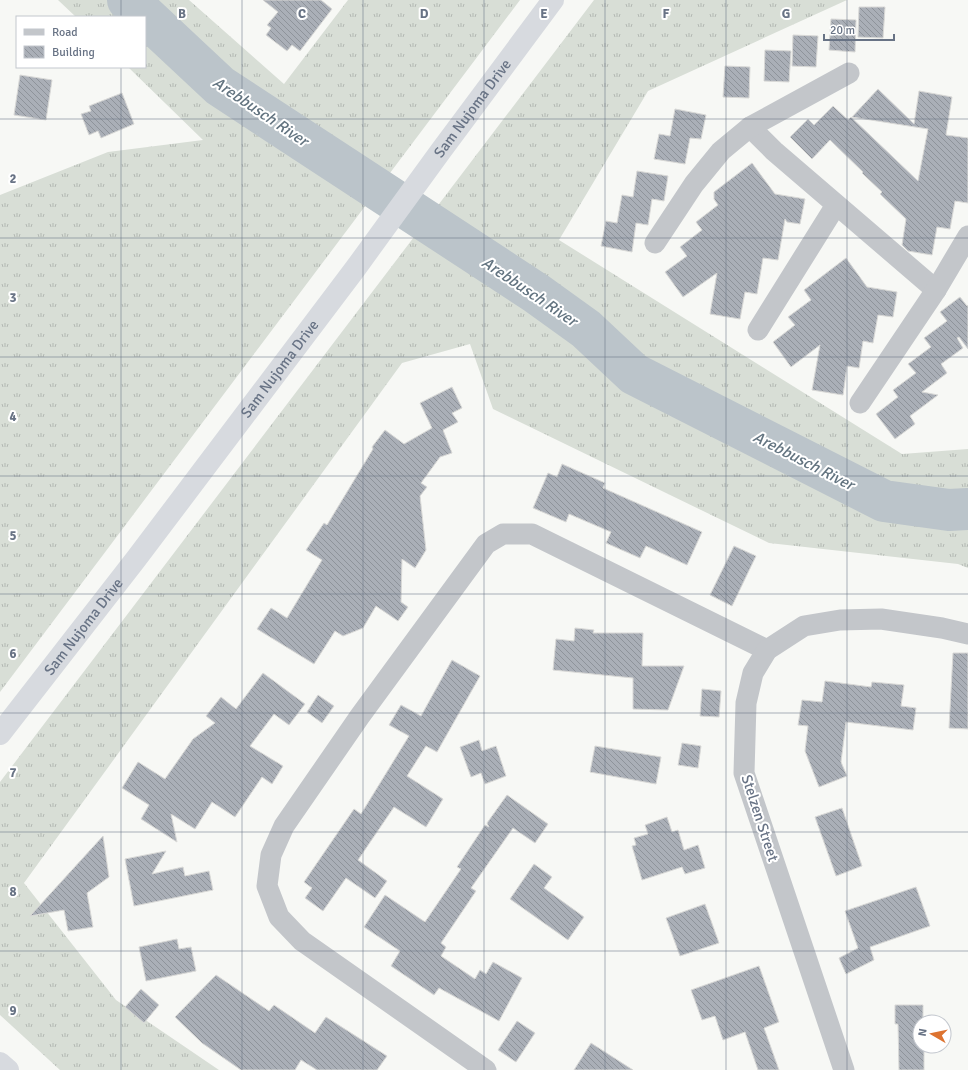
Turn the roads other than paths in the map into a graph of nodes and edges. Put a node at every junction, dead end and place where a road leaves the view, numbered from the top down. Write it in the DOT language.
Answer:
graph roads {
  1 [pos="553,0"];
  2 [pos="850,73"];
  3 [pos="750,127"];
  4 [pos="836,205"];
  5 [pos="968,236"];
  6 [pos="655,243"];
  7 [pos="936,290"];
  8 [pos="758,330"];
  9 [pos="860,403"];
  10 [pos="968,634"];
  11 [pos="768,650"];
  12 [pos="0,734"];
  13 [pos="0,1063"];
  14 [pos="8,1070"];
  15 [pos="486,1070"];
  16 [pos="844,1070"];
  1 -- 12 [label="highway, Sam Nujoma Drive"];
  2 -- 3 [label="street"];
  3 -- 4 [label="street"];
  3 -- 6 [label="street"];
  4 -- 7 [label="street"];
  4 -- 8 [label="street"];
  5 -- 7 [label="street"];
  7 -- 9 [label="street"];
  10 -- 11 [label="street, Stelzen Street"];
  11 -- 15 [label="street"];
  11 -- 16 [label="street, Stelzen Street"];
  13 -- 14 [label="highway"];
}
